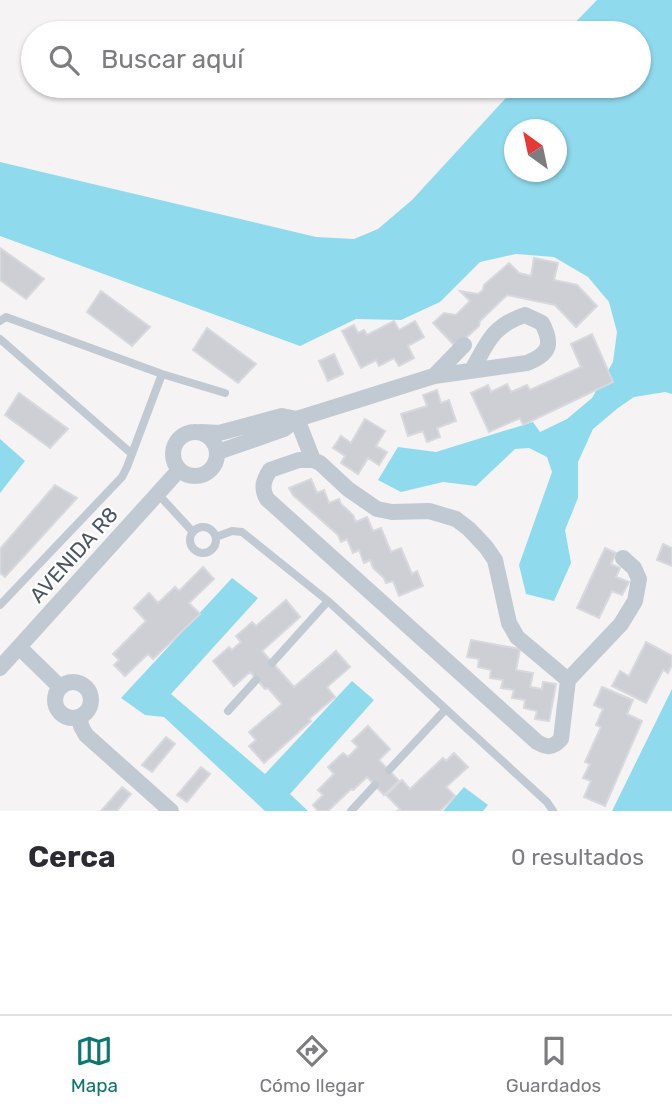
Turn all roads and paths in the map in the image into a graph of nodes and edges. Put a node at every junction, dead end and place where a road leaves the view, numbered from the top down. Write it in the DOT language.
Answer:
graph roads {
  1 [pos="0,321"];
  2 [pos="0,339"];
  3 [pos="464,345"];
  4 [pos="472,370"];
  5 [pos="162,374"];
  6 [pos="435,376"];
  7 [pos="225,393"];
  8 [pos="297,419"];
  9 [pos="201,432"];
  10 [pos="218,452"];
  11 [pos="132,454"];
  12 [pos="313,460"];
  13 [pos="179,470"];
  14 [pos="158,494"];
  15 [pos="193,531"];
  16 [pos="216,537"];
  17 [pos="623,558"];
  18 [pos="328,601"];
  19 [pos="0,606"];
  20 [pos="19,647"];
  21 [pos="2,660"];
  22 [pos="272,663"];
  23 [pos="256,680"];
  24 [pos="568,680"];
  25 [pos="60,687"];
  26 [pos="445,710"];
  27 [pos="228,711"];
  28 [pos="80,718"];
  29 [pos="389,770"];
  30 [pos="375,785"];
  31 [pos="171,811"];
  32 [pos="351,811"];
  33 [pos="554,811"];
  1 -- 5 [label="lane"];
  2 -- 11 [label="lane"];
  3 -- 6 [label="street"];
  4 -- 4 [label="street"];
  4 -- 6 [label="street"];
  5 -- 7 [label="lane"];
  5 -- 11 [label="lane"];
  6 -- 8 [label="street"];
  8 -- 9 [label="street"];
  8 -- 10 [label="street"];
  8 -- 12 [label="street"];
  9 -- 10 [label="street"];
  9 -- 13 [label="street"];
  10 -- 13 [label="street"];
  11 -- 19 [label="lane"];
  12 -- 24 [label="street"];
  12 -- 24 [label="street"];
  13 -- 14 [label="street, AVENIDA R8"];
  14 -- 15 [label="lane"];
  14 -- 20 [label="street, AVENIDA R8"];
  15 -- 16 [label="lane"];
  15 -- 16 [label="lane"];
  16 -- 18 [label="lane"];
  17 -- 24 [label="street"];
  18 -- 22 [label="lane"];
  18 -- 26 [label="lane"];
  20 -- 21 [label="street, AVENIDA R8"];
  20 -- 25 [label="street"];
  23 -- 27 [label="lane"];
  25 -- 28 [label="street"];
  25 -- 28 [label="street"];
  26 -- 29 [label="lane"];
  26 -- 33 [label="lane"];
  28 -- 31 [label="street"];
  30 -- 32 [label="lane"];
}
